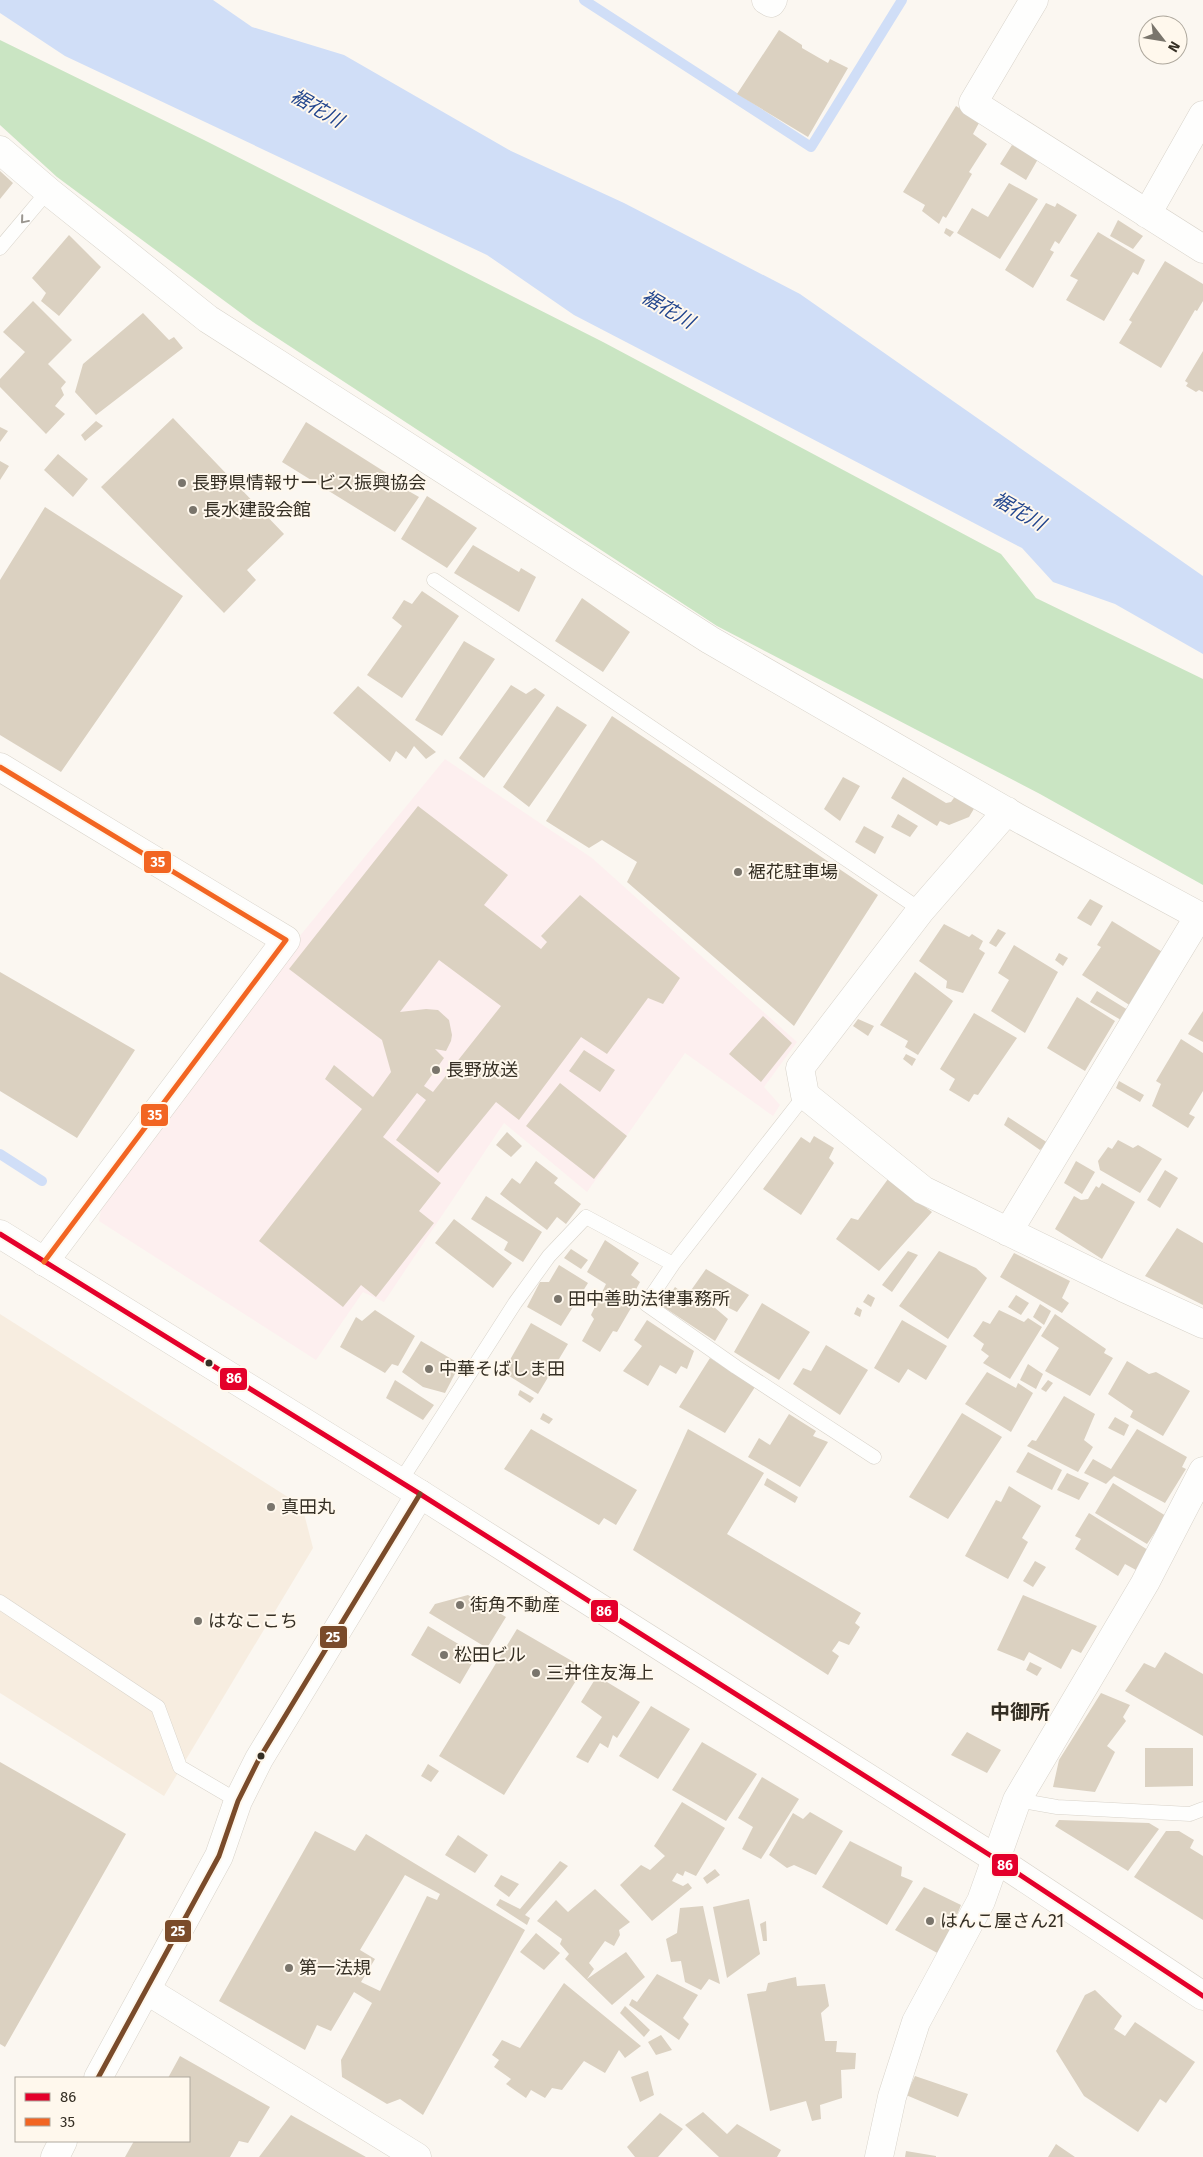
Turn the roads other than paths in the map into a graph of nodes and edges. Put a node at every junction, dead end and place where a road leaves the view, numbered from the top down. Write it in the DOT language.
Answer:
graph roads {
  1 [pos="766,0"];
  2 [pos="773,0"];
  3 [pos="1034,0"];
  4 [pos="1203,115"];
  5 [pos="0,150"];
  6 [pos="48,191"];
  7 [pos="1146,214"];
  8 [pos="0,248"];
  9 [pos="1203,249"];
  10 [pos="434,580"];
  11 [pos="0,767"];
  12 [pos="1007,811"];
  13 [pos="921,910"];
  14 [pos="1201,917"];
  15 [pos="805,1095"];
  16 [pos="1008,1232"];
  17 [pos="0,1234"];
  18 [pos="44,1262"];
  19 [pos="673,1264"];
  20 [pos="1203,1324"];
  21 [pos="874,1457"];
  22 [pos="1203,1471"];
  23 [pos="410,1488"];
  24 [pos="0,1602"];
  25 [pos="1017,1800"];
  26 [pos="238,1801"];
  27 [pos="1203,1809"];
  28 [pos="996,1859"];
  29 [pos="146,1990"];
  30 [pos="1203,1996"];
  31 [pos="99,2077"];
  32 [pos="62,2142"];
  33 [pos="54,2157"];
  34 [pos="417,2157"];
  35 [pos="879,2157"];
  1 -- 2 [label="main road"];
  3 -- 7 [label="main road"];
  4 -- 7 [label="main road"];
  5 -- 6 [label="main road"];
  6 -- 8 [label="lane, one-way"];
  6 -- 12 [label="main road"];
  7 -- 9 [label="main road"];
  10 -- 13 [label="lane"];
  11 -- 18 [label="main road"];
  12 -- 13 [label="main road"];
  12 -- 14 [label="main road"];
  13 -- 15 [label="main road"];
  14 -- 16 [label="main road"];
  15 -- 16 [label="main road"];
  15 -- 19 [label="lane"];
  16 -- 20 [label="main road"];
  17 -- 18 [label="main road"];
  18 -- 23 [label="main road"];
  19 -- 21 [label="lane"];
  19 -- 23 [label="lane"];
  22 -- 25 [label="main road"];
  23 -- 26 [label="main road"];
  23 -- 28 [label="main road"];
  24 -- 26 [label="lane"];
  25 -- 27 [label="lane"];
  25 -- 28 [label="main road"];
  26 -- 29 [label="main road"];
  28 -- 30 [label="main road"];
  28 -- 35 [label="main road"];
  29 -- 31 [label="main road"];
  29 -- 34 [label="main road"];
  32 -- 33 [label="main road"];
}
